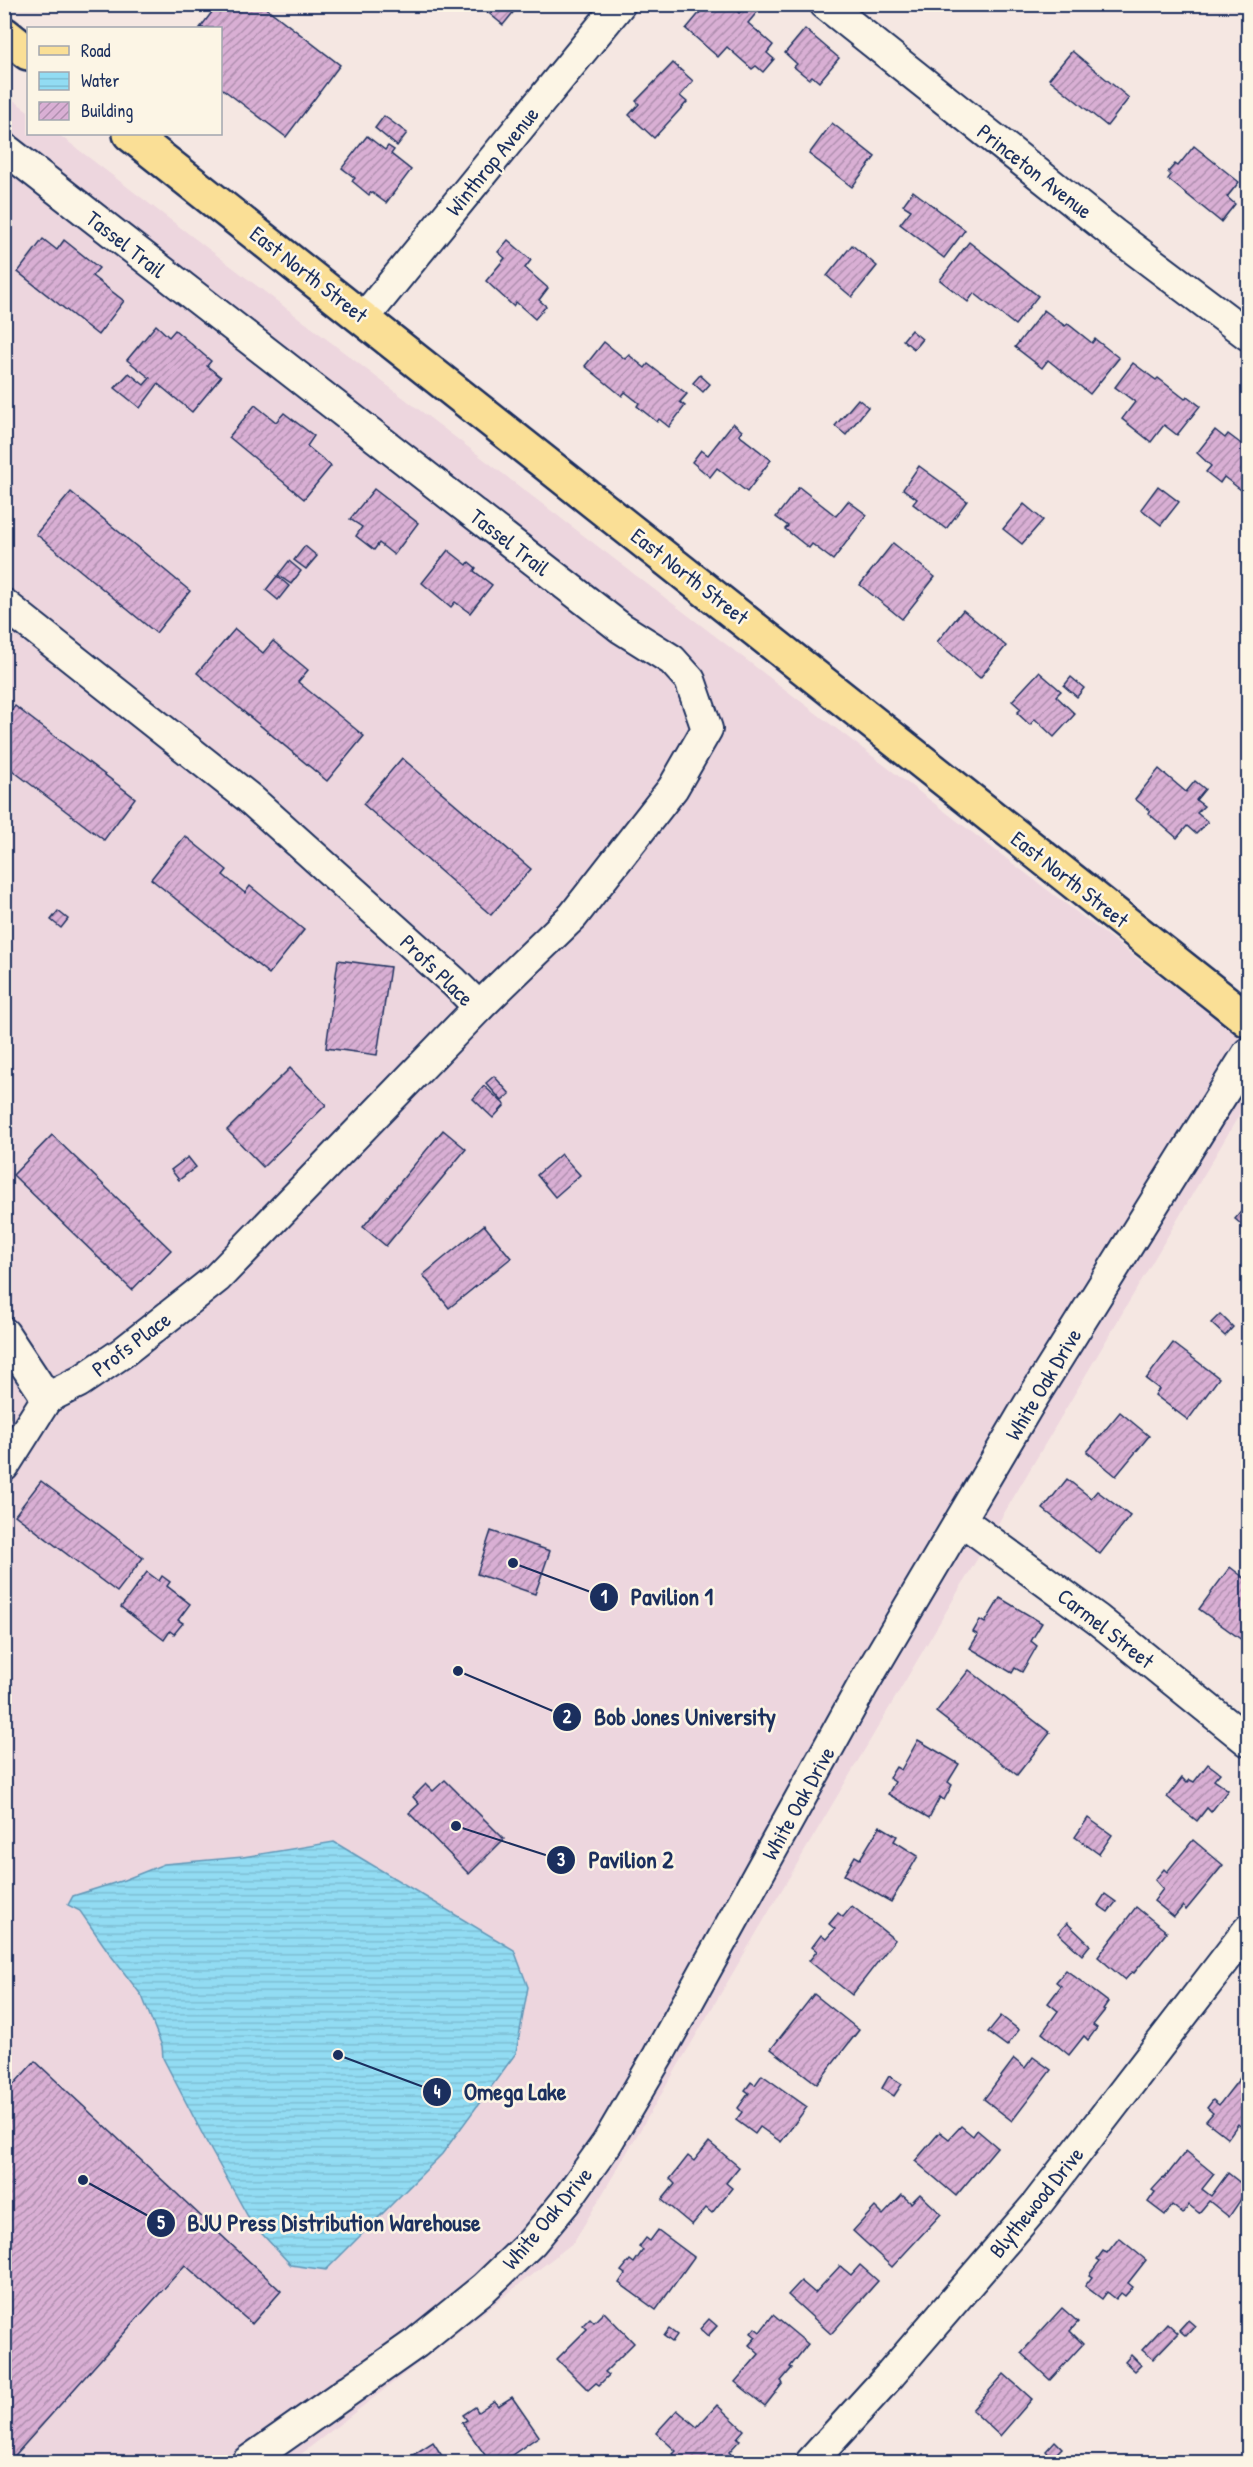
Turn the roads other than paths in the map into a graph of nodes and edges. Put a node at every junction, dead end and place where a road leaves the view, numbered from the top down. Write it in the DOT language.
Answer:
graph roads {
  1 [pos="620,4"];
  2 [pos="825,4"];
  3 [pos="4,34"];
  4 [pos="27,52"];
  5 [pos="131,135"];
  6 [pos="4,148"];
  7 [pos="364,318"];
  8 [pos="1246,327"];
  9 [pos="4,604"];
  10 [pos="479,1007"];
  11 [pos="1248,1020"];
  12 [pos="1248,1053"];
  13 [pos="4,1333"];
  14 [pos="47,1398"];
  15 [pos="4,1466"];
  16 [pos="961,1520"];
  17 [pos="1248,1741"];
  18 [pos="1248,1930"];
  19 [pos="247,2463"];
  20 [pos="811,2463"];
  1 -- 7 [label="street, Winthrop Avenue"];
  2 -- 8 [label="street, Princeton Avenue"];
  3 -- 4 [label="main road"];
  5 -- 7 [label="main road, East North Street"];
  6 -- 10 [label="street, Tassel Trail"];
  7 -- 11 [label="main road, East North Street"];
  9 -- 10 [label="street, Profs Place"];
  10 -- 14 [label="street, Profs Place"];
  12 -- 16 [label="street, White Oak Drive"];
  13 -- 14 [label="street"];
  14 -- 15 [label="street"];
  16 -- 17 [label="street, Carmel Street"];
  16 -- 19 [label="street, White Oak Drive"];
  18 -- 20 [label="street, Blythewood Drive"];
}
